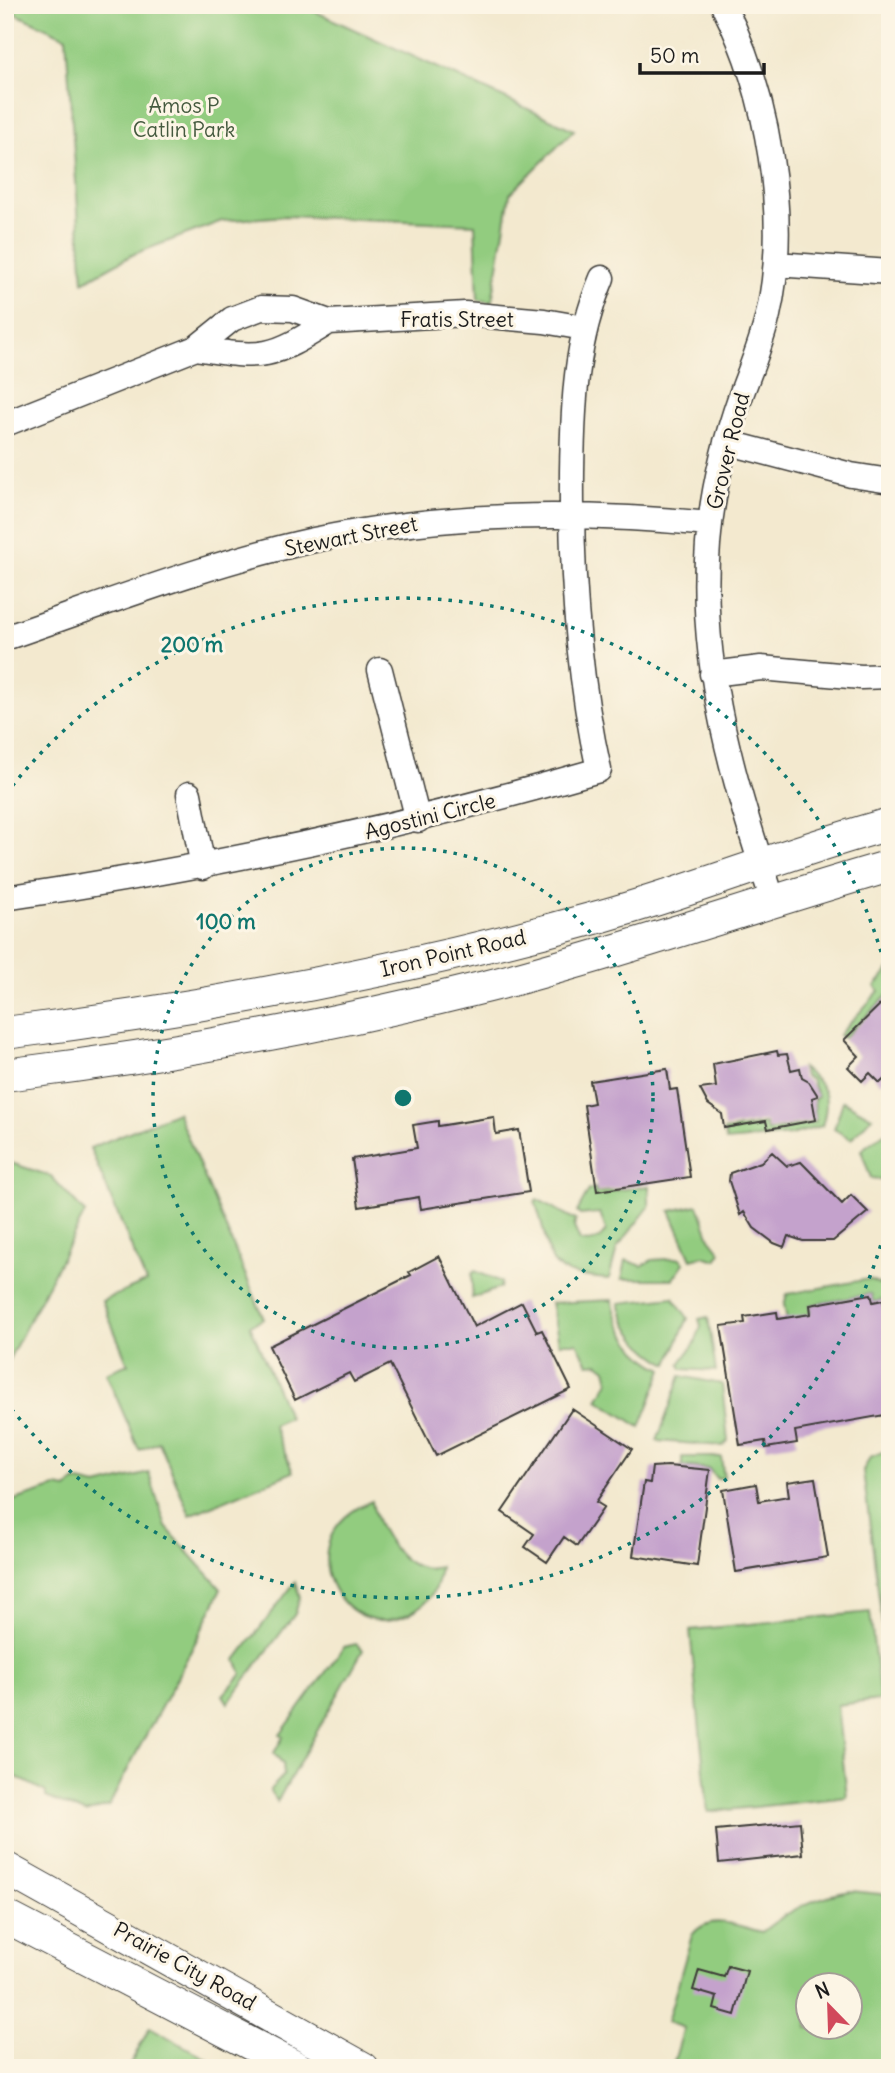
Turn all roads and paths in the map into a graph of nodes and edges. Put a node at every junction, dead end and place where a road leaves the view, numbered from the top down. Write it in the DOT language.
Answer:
graph roads {
  1 [pos="723,5"];
  2 [pos="776,264"];
  3 [pos="890,272"];
  4 [pos="602,278"];
  5 [pos="329,322"];
  6 [pos="584,328"];
  7 [pos="196,348"];
  8 [pos="5,424"];
  9 [pos="726,442"];
  10 [pos="890,481"];
  11 [pos="572,514"];
  12 [pos="710,524"];
  13 [pos="5,638"];
  14 [pos="380,670"];
  15 [pos="712,674"];
  16 [pos="890,677"];
  17 [pos="190,794"];
  18 [pos="418,820"];
  19 [pos="890,824"];
  20 [pos="761,865"];
  21 [pos="890,866"];
  22 [pos="203,867"];
  23 [pos="5,898"];
  24 [pos="773,901"];
  25 [pos="5,1033"];
  26 [pos="5,1076"];
  27 [pos="5,1868"];
  28 [pos="5,1916"];
  29 [pos="298,2068"];
  30 [pos="363,2068"];
  1 -- 2 [label="street, Grover Road"];
  2 -- 3 [label="street"];
  2 -- 9 [label="street, Grover Road"];
  4 -- 6 [label="street"];
  5 -- 6 [label="street, Fratis Street"];
  5 -- 7 [label="street, Fratis Street"];
  5 -- 7 [label="street, Fratis Street"];
  6 -- 11 [label="street"];
  7 -- 8 [label="street, Fratis Street"];
  9 -- 10 [label="street"];
  9 -- 12 [label="street, Grover Road"];
  11 -- 12 [label="street, Stewart Street"];
  11 -- 13 [label="street, Stewart Street"];
  11 -- 18 [label="street, Agostini Circle"];
  12 -- 15 [label="street, Grover Road"];
  14 -- 18 [label="street"];
  15 -- 16 [label="street"];
  15 -- 20 [label="street, Grover Road"];
  17 -- 22 [label="street"];
  18 -- 22 [label="street, Agostini Circle"];
  19 -- 20 [label="main road, Iron Point Road"];
  20 -- 24 [label="street, Grover Road"];
  20 -- 25 [label="main road, Iron Point Road"];
  21 -- 24 [label="main road, Iron Point Road"];
  22 -- 23 [label="street, Agostini Circle"];
  24 -- 26 [label="main road, Iron Point Road"];
  27 -- 30 [label="main road, Prairie City Road"];
  28 -- 29 [label="main road, Prairie City Road"];
}
